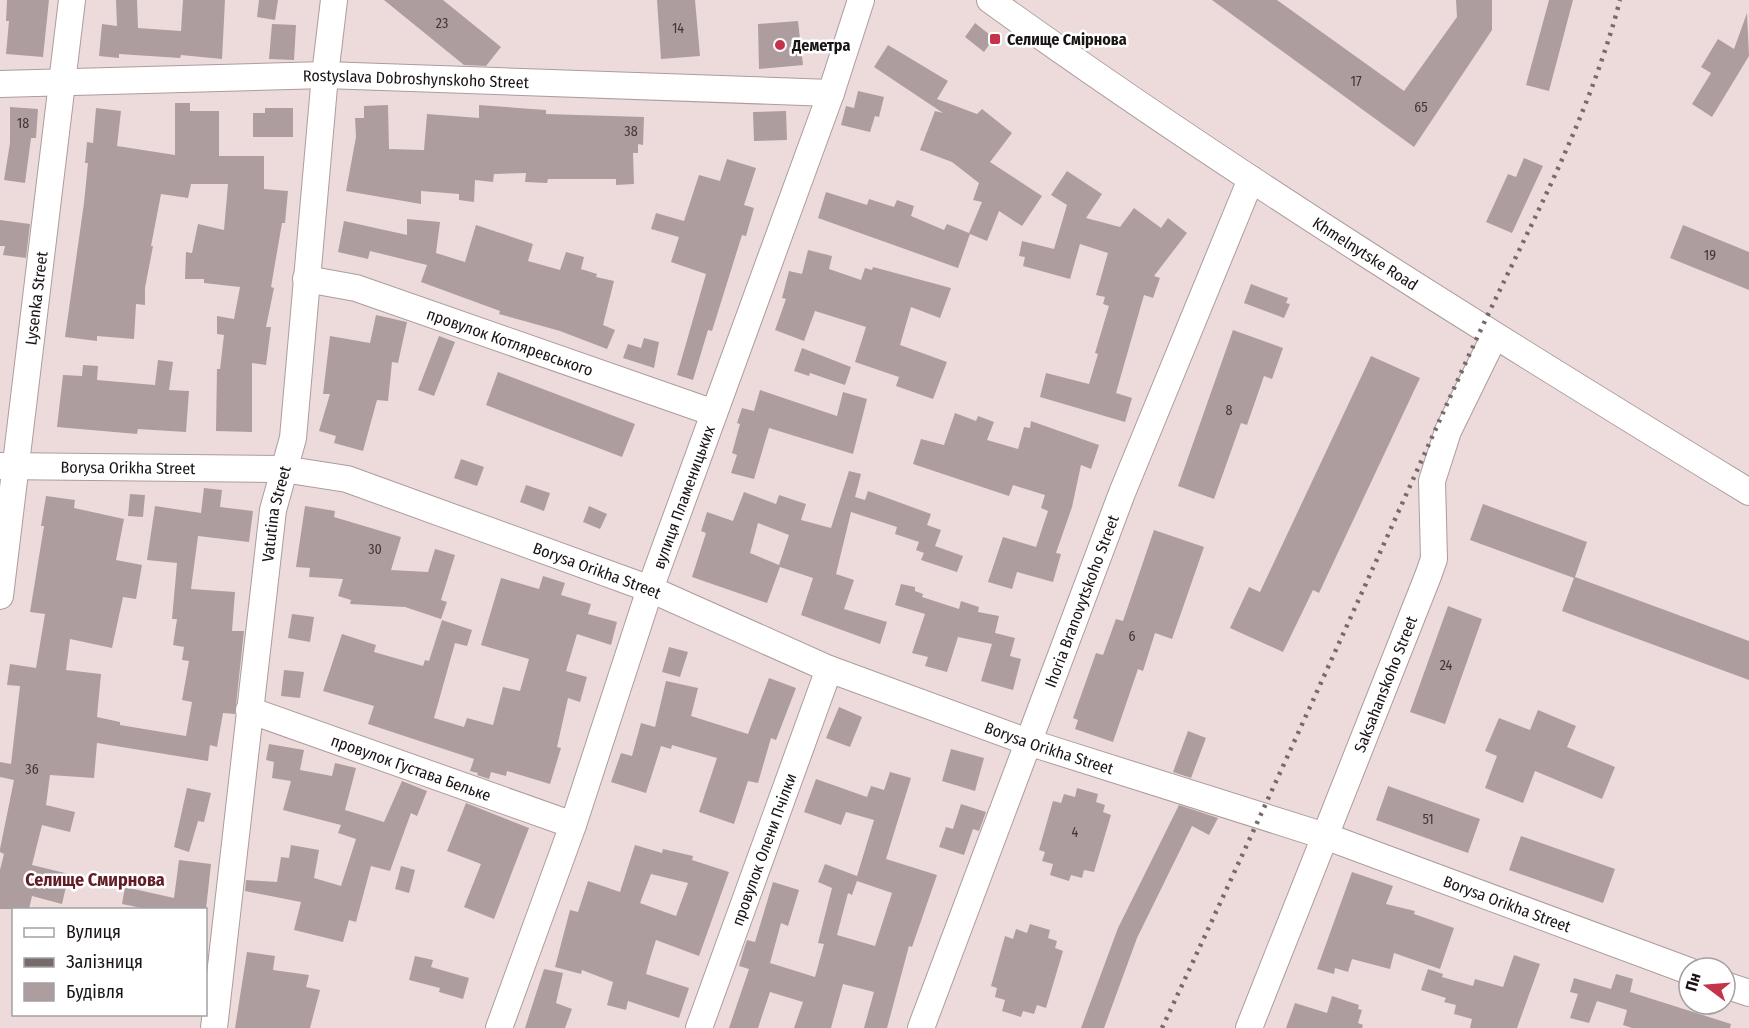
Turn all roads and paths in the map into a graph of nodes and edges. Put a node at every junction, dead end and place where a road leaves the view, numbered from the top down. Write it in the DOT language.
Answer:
graph roads {
  1 [pos="72,0"];
  2 [pos="334,0"];
  3 [pos="861,0"];
  4 [pos="990,0"];
  5 [pos="325,75"];
  6 [pos="61,83"];
  7 [pos="0,84"];
  8 [pos="831,93"];
  9 [pos="1251,179"];
  10 [pos="306,279"];
  11 [pos="1494,336"];
  12 [pos="714,413"];
  13 [pos="7,466"];
  14 [pos="283,469"];
  15 [pos="1749,492"];
  16 [pos="650,589"];
  17 [pos="0,596"];
  18 [pos="829,669"];
  19 [pos="249,710"];
  20 [pos="1028,742"];
  21 [pos="573,825"];
  22 [pos="1324,836"];
  23 [pos="1677,967"];
  24 [pos="214,1028"];
  25 [pos="499,1028"];
  26 [pos="699,1028"];
  27 [pos="921,1028"];
  28 [pos="1249,1028"];
  1 -- 6 [label="street, Lysenka Street"];
  2 -- 5 [label="street, Vatutina Street"];
  3 -- 8 [label="street, вулиця Пламеницьких"];
  4 -- 9 [label="street, Khmelnytske Road"];
  5 -- 6 [label="street, Rostyslava Dobroshynskoho Street"];
  5 -- 8 [label="street, Rostyslava Dobroshynskoho Street"];
  5 -- 10 [label="street, Vatutina Street"];
  6 -- 7 [label="street, Rostyslava Dobroshynskoho Street"];
  6 -- 13 [label="street, Lysenka Street"];
  8 -- 12 [label="street, вулиця Пламеницьких"];
  9 -- 11 [label="street, Khmelnytske Road"];
  9 -- 20 [label="street, Ihoria Branovytskoho Street"];
  10 -- 12 [label="street, провулок Котляревського"];
  10 -- 14 [label="street, Vatutina Street"];
  11 -- 15 [label="street, Khmelnytske Road"];
  11 -- 22 [label="street, Saksahanskoho Street"];
  12 -- 16 [label="street, вулиця Пламеницьких"];
  13 -- 14 [label="street, Borysa Orikha Street"];
  13 -- 17 [label="street, Lysenka Street"];
  14 -- 16 [label="street, Borysa Orikha Street"];
  14 -- 19 [label="street, Vatutina Street"];
  16 -- 18 [label="street, Borysa Orikha Street"];
  16 -- 21 [label="street, вулиця Пламеницьких"];
  18 -- 20 [label="street, Borysa Orikha Street"];
  18 -- 26 [label="street, провулок Олени Пчілки"];
  19 -- 21 [label="street, провулок Густава Бельке"];
  19 -- 24 [label="street, Vatutina Street"];
  20 -- 22 [label="street, Borysa Orikha Street"];
  20 -- 27 [label="street, Ihoria Branovytskoho Street"];
  21 -- 25 [label="street, вулиця Пламеницьких"];
  22 -- 23 [label="street, Borysa Orikha Street"];
  22 -- 28 [label="street, Saksahanskoho Street"];
}
